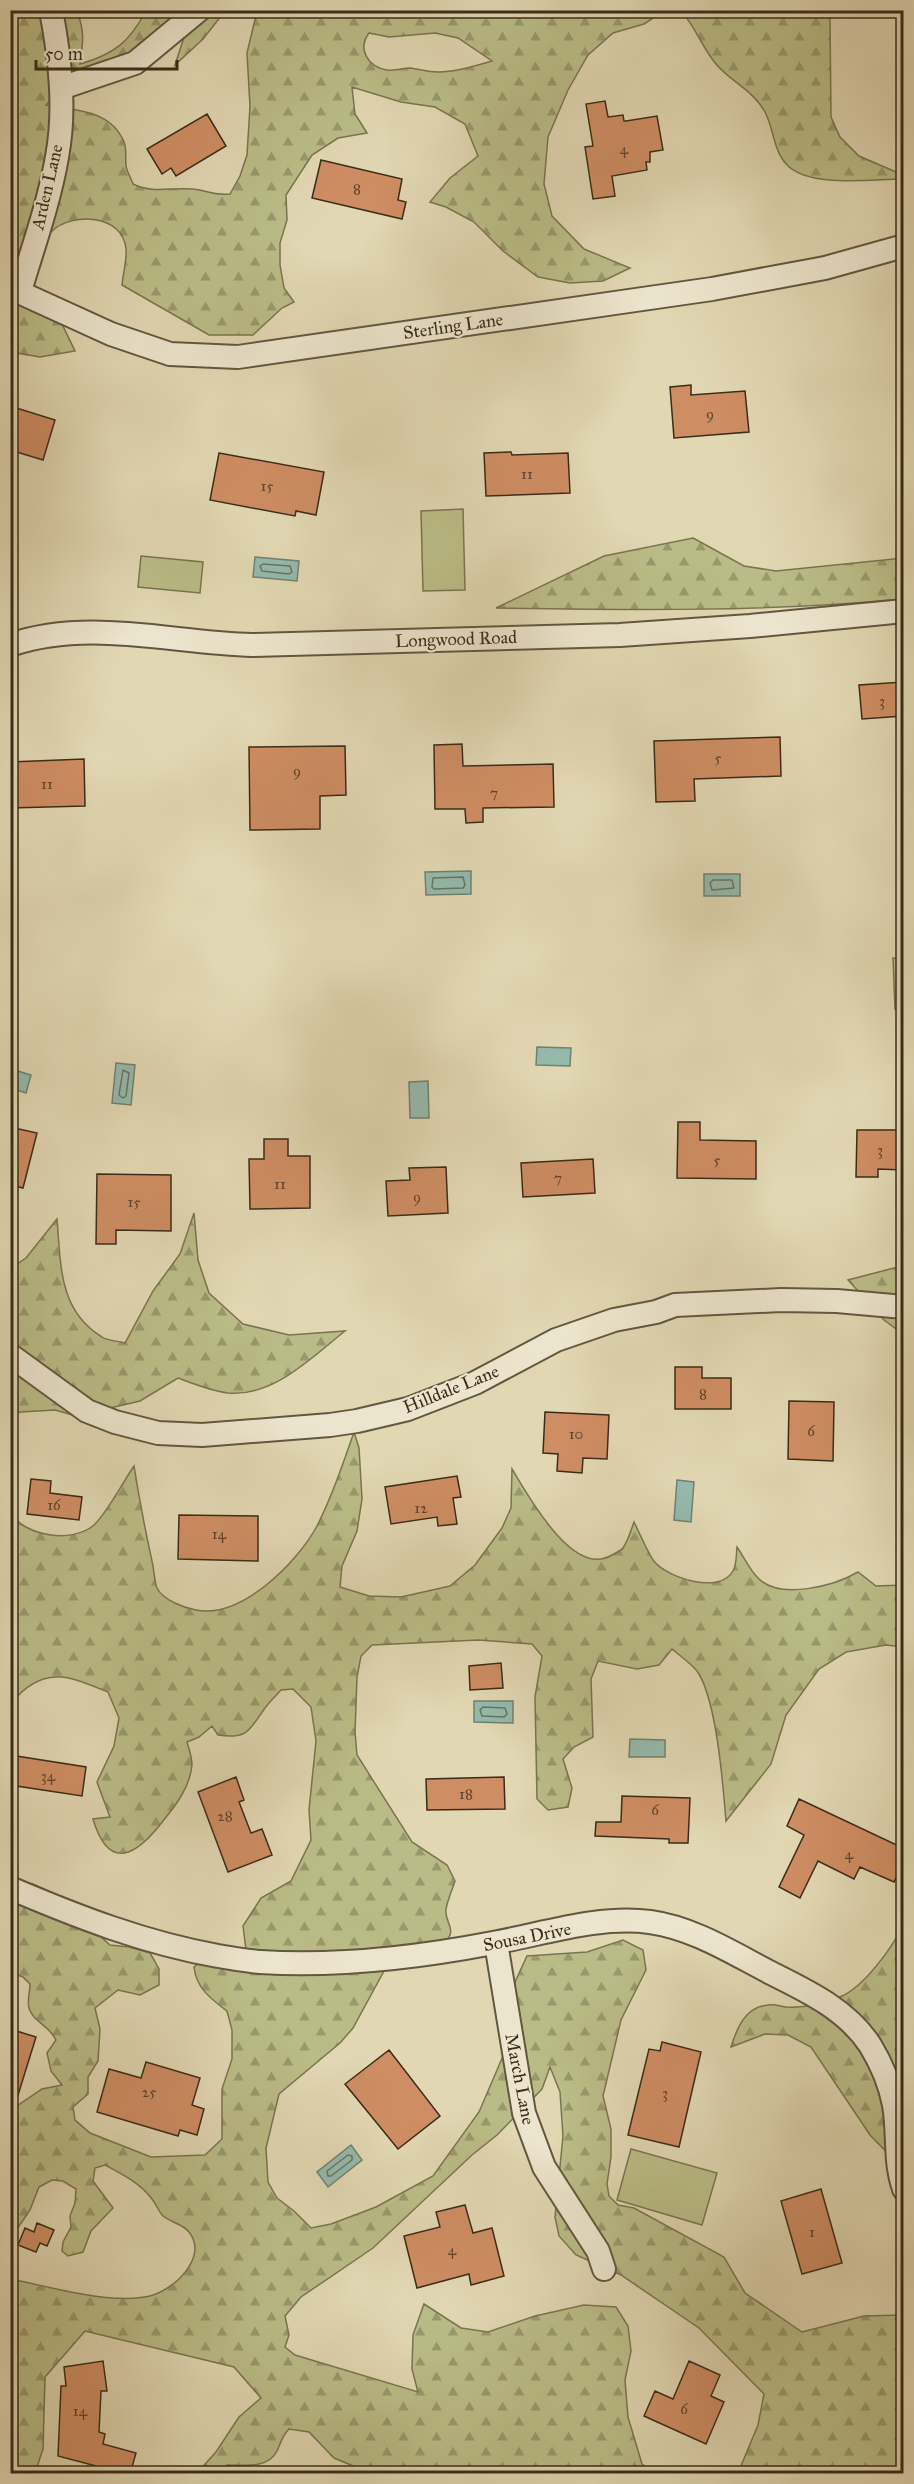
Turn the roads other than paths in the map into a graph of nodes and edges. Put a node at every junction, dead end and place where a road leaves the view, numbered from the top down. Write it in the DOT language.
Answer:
graph roads {
  1 [pos="51,10"];
  2 [pos="199,10"];
  3 [pos="62,88"];
  4 [pos="903,246"];
  5 [pos="15,290"];
  6 [pos="903,611"];
  7 [pos="10,645"];
  8 [pos="903,1307"];
  9 [pos="10,1355"];
  10 [pos="10,1888"];
  11 [pos="496,1943"];
  12 [pos="903,2189"];
  13 [pos="604,2270"];
  1 -- 3 [label="street, Arden Lane"];
  2 -- 3 [label="street"];
  3 -- 5 [label="street, Arden Lane"];
  4 -- 5 [label="street, Sterling Lane"];
  6 -- 7 [label="street, Longwood Road"];
  8 -- 9 [label="street, Hilldale Lane"];
  10 -- 11 [label="street, Sousa Drive"];
  11 -- 12 [label="street, Sousa Drive"];
  11 -- 13 [label="street, March Lane"];
}
